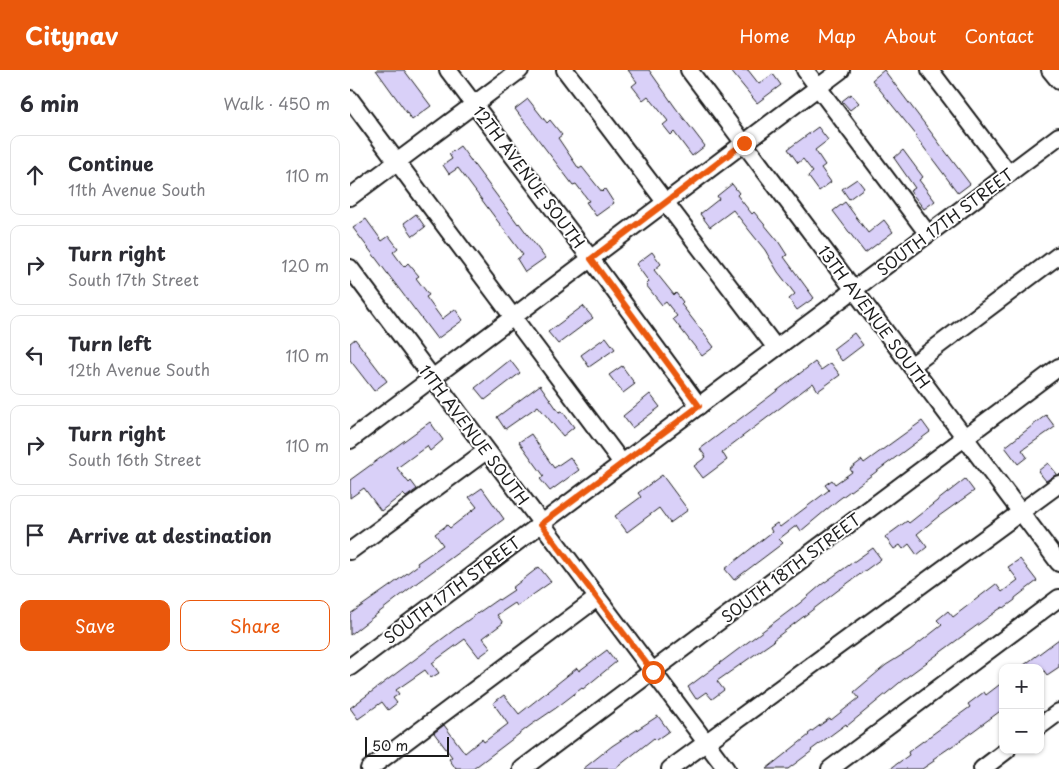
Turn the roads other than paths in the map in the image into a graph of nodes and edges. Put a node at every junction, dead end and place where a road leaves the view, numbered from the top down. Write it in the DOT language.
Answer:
graph roads {
  1 [pos="448,70"];
  2 [pos="520,70"];
  3 [pos="564,70"];
  4 [pos="689,70"];
  5 [pos="806,70"];
  6 [pos="841,70"];
  7 [pos="930,70"];
  8 [pos="1050,70"];
  9 [pos="1059,82"];
  10 [pos="818,87"];
  11 [pos="350,99"];
  12 [pos="473,104"];
  13 [pos="1059,136"];
  14 [pos="744,143"];
  15 [pos="397,162"];
  16 [pos="1009,174"];
  17 [pos="350,197"];
  18 [pos="665,203"];
  19 [pos="928,234"];
  20 [pos="1059,255"];
  21 [pos="591,259"];
  22 [pos="350,268"];
  23 [pos="854,290"];
  24 [pos="513,317"];
  25 [pos="776,348"];
  26 [pos="911,366"];
  27 [pos="1059,367"];
  28 [pos="432,378"];
  29 [pos="699,406"];
  30 [pos="352,434"];
  31 [pos="965,438"];
  32 [pos="486,451"];
  33 [pos="622,463"];
  34 [pos="1059,484"];
  35 [pos="1021,512"];
  36 [pos="541,524"];
  37 [pos="350,550"];
  38 [pos="1059,563"];
  39 [pos="596,598"];
  40 [pos="1059,598"];
  41 [pos="350,667"];
  42 [pos="653,672"];
  43 [pos="1059,712"];
  44 [pos="1044,723"];
  45 [pos="706,742"];
  46 [pos="1002,754"];
  47 [pos="369,769"];
  48 [pos="522,769"];
  49 [pos="670,769"];
  50 [pos="726,769"];
  51 [pos="830,769"];
  52 [pos="982,769"];
  1 -- 12 [label="street, 12TH AVENUE SOUTH"];
  2 -- 12 [label="street"];
  3 -- 18 [label="street"];
  4 -- 14 [label="street, 13TH AVENUE SOUTH"];
  5 -- 10 [label="street"];
  6 -- 10 [label="street"];
  7 -- 16 [label="street"];
  8 -- 9 [label="street"];
  10 -- 14 [label="street"];
  10 -- 19 [label="street"];
  11 -- 15 [label="street"];
  12 -- 15 [label="street"];
  12 -- 21 [label="street, 12TH AVENUE SOUTH"];
  13 -- 16 [label="street, SOUTH 17TH STREET"];
  14 -- 18 [label="street"];
  14 -- 23 [label="street, 13TH AVENUE SOUTH"];
  15 -- 17 [label="street"];
  15 -- 24 [label="street"];
  16 -- 19 [label="street, SOUTH 17TH STREET"];
  18 -- 21 [label="street"];
  18 -- 25 [label="street"];
  19 -- 23 [label="street, SOUTH 17TH STREET"];
  20 -- 26 [label="street"];
  21 -- 24 [label="street"];
  21 -- 29 [label="street, 12TH AVENUE SOUTH"];
  22 -- 28 [label="street, 11TH AVENUE SOUTH"];
  23 -- 25 [label="street, SOUTH 17TH STREET"];
  23 -- 26 [label="street, 13TH AVENUE SOUTH"];
  24 -- 28 [label="street"];
  24 -- 33 [label="street"];
  25 -- 29 [label="street, SOUTH 17TH STREET"];
  26 -- 31 [label="street, 13TH AVENUE SOUTH"];
  27 -- 31 [label="street, SOUTH 18TH STREET"];
  28 -- 30 [label="street"];
  28 -- 32 [label="street, 11TH AVENUE SOUTH"];
  29 -- 33 [label="street, SOUTH 17TH STREET"];
  31 -- 35 [label="street, 13TH AVENUE SOUTH"];
  31 -- 42 [label="street, SOUTH 18TH STREET"];
  32 -- 36 [label="street, 11TH AVENUE SOUTH"];
  32 -- 37 [label="street"];
  33 -- 36 [label="street, SOUTH 17TH STREET"];
  34 -- 35 [label="street"];
  35 -- 38 [label="street, 13TH AVENUE SOUTH"];
  35 -- 45 [label="street"];
  36 -- 39 [label="street, 11TH AVENUE SOUTH"];
  36 -- 41 [label="street, SOUTH 17TH STREET"];
  39 -- 42 [label="street, 11TH AVENUE SOUTH"];
  39 -- 47 [label="street"];
  40 -- 51 [label="street"];
  42 -- 45 [label="street, 11TH AVENUE SOUTH"];
  42 -- 48 [label="street, SOUTH 18TH STREET"];
  43 -- 44 [label="street"];
  45 -- 49 [label="street"];
  45 -- 50 [label="street, 11TH AVENUE SOUTH"];
  46 -- 52 [label="street"];
}
